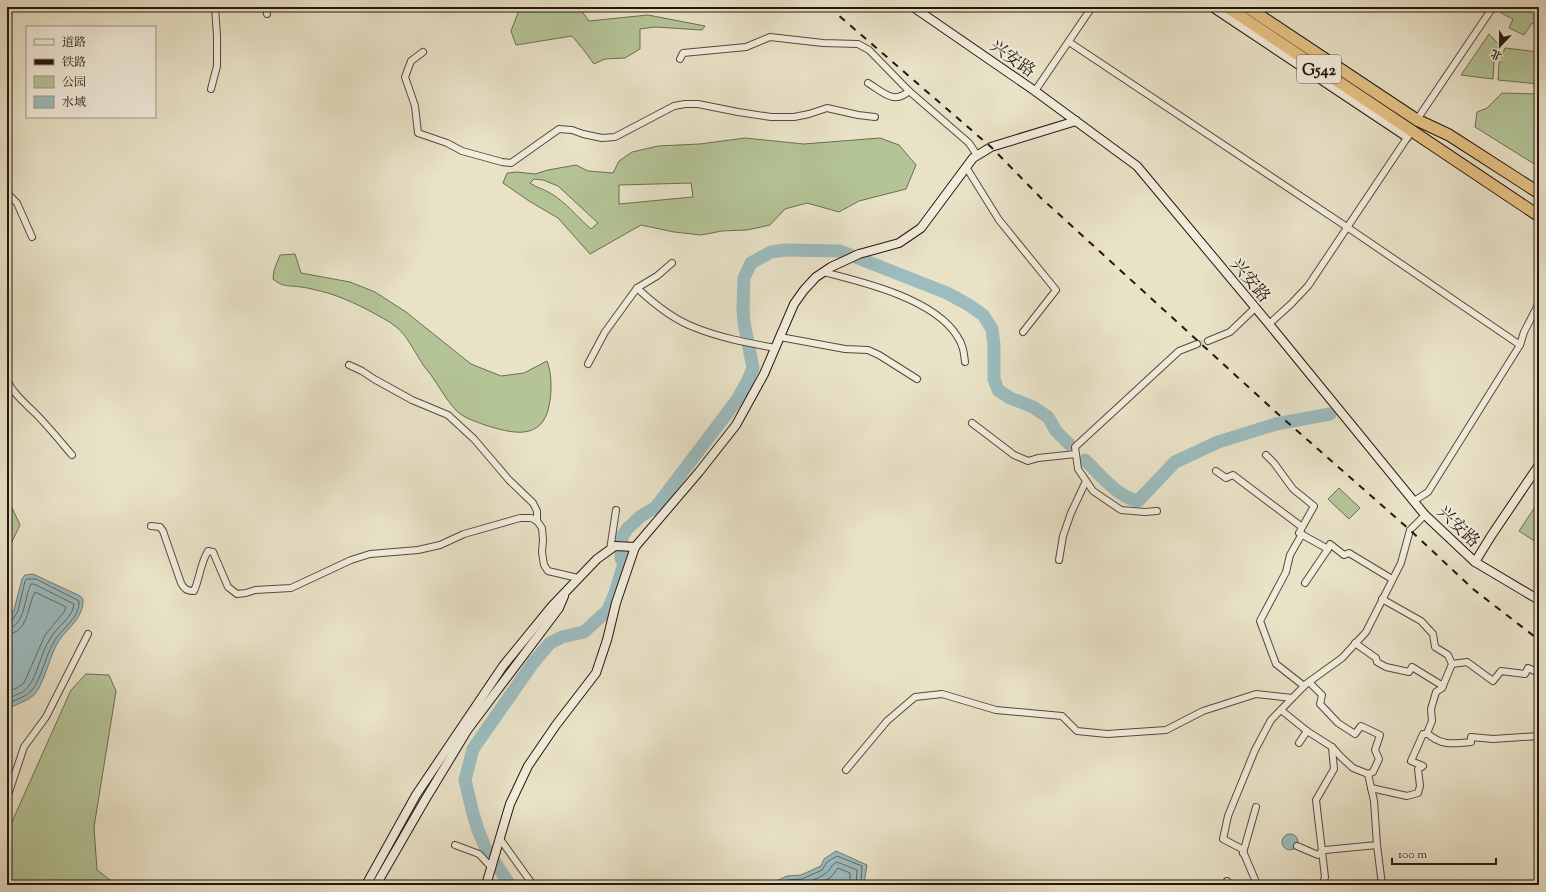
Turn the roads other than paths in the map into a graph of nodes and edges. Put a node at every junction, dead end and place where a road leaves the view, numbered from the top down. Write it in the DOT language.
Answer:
graph roads {
  1 [pos="215,7"];
  2 [pos="266,7"];
  3 [pos="913,7"];
  4 [pos="1092,7"];
  5 [pos="1212,7"];
  6 [pos="1227,7"];
  7 [pos="1247,7"];
  8 [pos="1493,7"];
  9 [pos="267,14"];
  10 [pos="1069,42"];
  11 [pos="423,52"];
  12 [pos="680,59"];
  13 [pos="868,83"];
  14 [pos="211,89"];
  15 [pos="909,91"];
  16 [pos="1036,91"];
  17 [pos="875,117"];
  18 [pos="1076,121"];
  19 [pos="1412,129"];
  20 [pos="977,155"];
  21 [pos="966,167"];
  22 [pos="7,193"];
  23 [pos="1539,193"];
  24 [pos="1539,216"];
  25 [pos="1347,227"];
  26 [pos="32,237"];
  27 [pos="672,263"];
  28 [pos="823,272"];
  29 [pos="637,288"];
  30 [pos="1539,303"];
  31 [pos="1255,308"];
  32 [pos="1269,324"];
  33 [pos="1023,332"];
  34 [pos="780,337"];
  35 [pos="1208,341"];
  36 [pos="1197,344"];
  37 [pos="1520,345"];
  38 [pos="775,348"];
  39 [pos="965,362"];
  40 [pos="588,364"];
  41 [pos="349,365"];
  42 [pos="917,379"];
  43 [pos="7,380"];
  44 [pos="972,423"];
  45 [pos="1076,454"];
  46 [pos="72,455"];
  47 [pos="1266,455"];
  48 [pos="1539,465"];
  49 [pos="1216,471"];
  50 [pos="1086,481"];
  51 [pos="1414,501"];
  52 [pos="616,510"];
  53 [pos="1157,511"];
  54 [pos="1425,515"];
  55 [pos="537,521"];
  56 [pos="151,526"];
  57 [pos="1302,527"];
  58 [pos="1302,534"];
  59 [pos="635,547"];
  60 [pos="612,548"];
  61 [pos="1328,549"];
  62 [pos="1059,560"];
  63 [pos="1475,562"];
  64 [pos="578,578"];
  65 [pos="1392,579"];
  66 [pos="1305,583"];
  67 [pos="567,590"];
  68 [pos="1382,599"];
  69 [pos="1539,600"];
  70 [pos="88,634"];
  71 [pos="1355,643"];
  72 [pos="1452,664"];
  73 [pos="1539,673"];
  74 [pos="1306,684"];
  75 [pos="1443,686"];
  76 [pos="1292,698"];
  77 [pos="1281,710"];
  78 [pos="1307,731"];
  79 [pos="1428,734"];
  80 [pos="1539,736"];
  81 [pos="1299,743"];
  82 [pos="1332,747"];
  83 [pos="846,770"];
  84 [pos="1368,774"];
  85 [pos="1371,788"];
  86 [pos="7,798"];
  87 [pos="1256,807"];
  88 [pos="500,839"];
  89 [pos="455,845"];
  90 [pos="1377,845"];
  91 [pos="1297,846"];
  92 [pos="1322,851"];
  93 [pos="1243,853"];
  94 [pos="492,866"];
  95 [pos="366,885"];
  96 [pos="376,885"];
  97 [pos="486,885"];
  98 [pos="533,885"];
  99 [pos="1256,885"];
  100 [pos="1322,885"];
  101 [pos="1382,885"];
  1 -- 14 [label="street"];
  2 -- 9 [label="street"];
  3 -- 16 [label="street, 兴安路"];
  4 -- 10 [label="street"];
  5 -- 19 [label="street"];
  6 -- 19 [label="highway, G542"];
  7 -- 19 [label="highway, G542"];
  8 -- 19 [label="street"];
  10 -- 16 [label="street"];
  10 -- 25 [label="street"];
  11 -- 17 [label="street"];
  12 -- 15 [label="street"];
  13 -- 15 [label="street"];
  15 -- 20 [label="street"];
  16 -- 18 [label="street, 兴安路"];
  18 -- 20 [label="street"];
  18 -- 31 [label="street, 兴安路"];
  19 -- 23 [label="highway, G542"];
  19 -- 24 [label="highway, G542"];
  19 -- 25 [label="street"];
  20 -- 21 [label="street"];
  21 -- 28 [label="street"];
  21 -- 33 [label="street"];
  22 -- 26 [label="street"];
  25 -- 32 [label="street"];
  25 -- 37 [label="street"];
  27 -- 29 [label="street"];
  28 -- 34 [label="street"];
  28 -- 39 [label="street"];
  29 -- 38 [label="street"];
  29 -- 40 [label="street"];
  30 -- 37 [label="street"];
  31 -- 32 [label="street, 兴安路"];
  31 -- 35 [label="street"];
  32 -- 51 [label="street, 兴安路"];
  34 -- 38 [label="street"];
  34 -- 42 [label="street"];
  36 -- 45 [label="street"];
  37 -- 51 [label="street"];
  38 -- 59 [label="street"];
  41 -- 55 [label="street"];
  43 -- 46 [label="street"];
  44 -- 45 [label="street"];
  45 -- 50 [label="street"];
  47 -- 57 [label="street"];
  48 -- 63 [label="street"];
  49 -- 57 [label="street"];
  50 -- 53 [label="street"];
  50 -- 62 [label="street"];
  51 -- 54 [label="street, 兴安路"];
  52 -- 60 [label="street"];
  54 -- 63 [label="street, 兴安路"];
  54 -- 65 [label="street"];
  55 -- 56 [label="street"];
  55 -- 64 [label="street"];
  57 -- 58 [label="street"];
  58 -- 61 [label="street"];
  58 -- 74 [label="street"];
  59 -- 60 [label="street"];
  59 -- 88 [label="street"];
  60 -- 64 [label="street"];
  61 -- 65 [label="street"];
  61 -- 66 [label="street"];
  63 -- 69 [label="street, 兴安路"];
  64 -- 67 [label="street"];
  65 -- 68 [label="street"];
  67 -- 95 [label="street"];
  67 -- 96 [label="street"];
  68 -- 71 [label="street"];
  68 -- 72 [label="street"];
  70 -- 86 [label="street"];
  71 -- 74 [label="street"];
  71 -- 75 [label="street"];
  72 -- 73 [label="street"];
  72 -- 75 [label="street"];
  74 -- 76 [label="street"];
  74 -- 84 [label="street"];
  75 -- 79 [label="street"];
  76 -- 77 [label="street"];
  76 -- 83 [label="street"];
  77 -- 78 [label="street"];
  77 -- 93 [label="street"];
  78 -- 81 [label="street"];
  78 -- 82 [label="street"];
  79 -- 80 [label="street"];
  79 -- 85 [label="street"];
  82 -- 84 [label="street"];
  82 -- 92 [label="street"];
  84 -- 85 [label="street"];
  85 -- 90 [label="street"];
  87 -- 93 [label="street"];
  88 -- 94 [label="street"];
  88 -- 98 [label="street"];
  89 -- 94 [label="street"];
  90 -- 92 [label="street"];
  90 -- 101 [label="street"];
  91 -- 92 [label="street"];
  92 -- 100 [label="street"];
  93 -- 99 [label="street"];
  94 -- 97 [label="street"];
}
